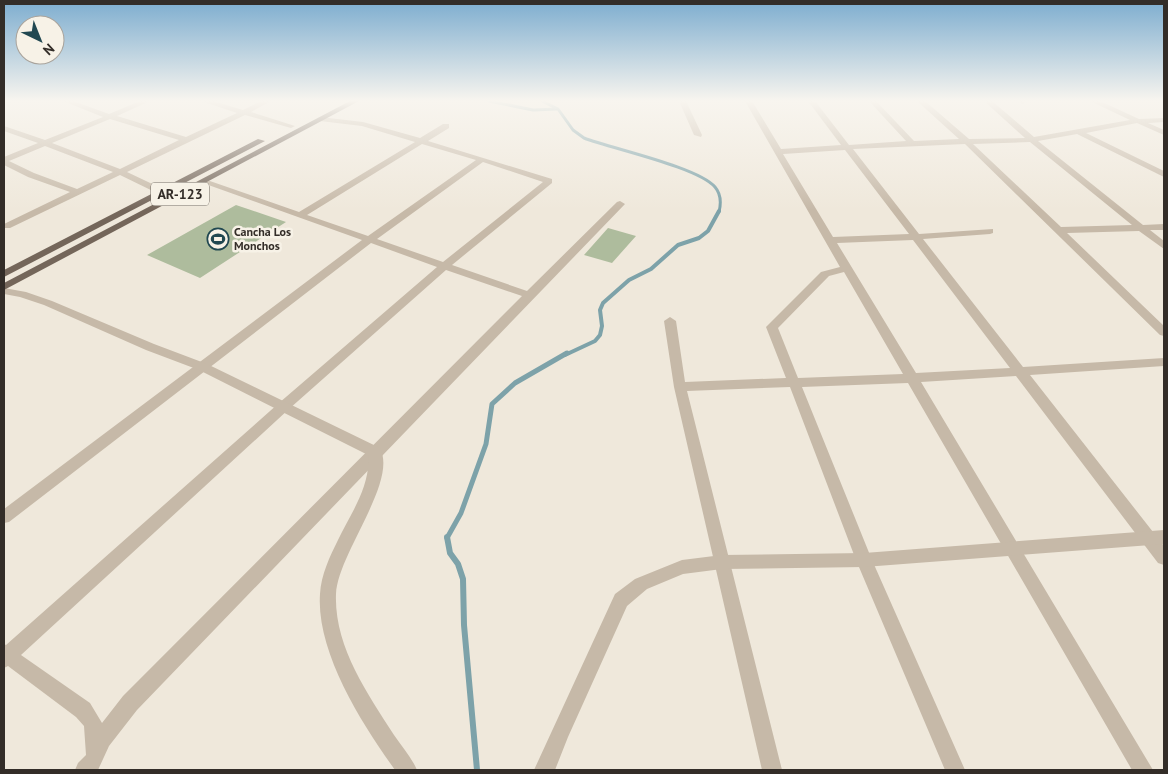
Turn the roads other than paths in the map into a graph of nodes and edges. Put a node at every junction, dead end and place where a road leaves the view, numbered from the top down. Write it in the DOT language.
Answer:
graph roads {
  1 [pos="27,137"];
  2 [pos="61,137"];
  3 [pos="177,137"];
  4 [pos="192,137"];
  5 [pos="269,137"];
  6 [pos="289,137"];
  7 [pos="407,137"];
  8 [pos="427,137"];
  9 [pos="769,137"];
  10 [pos="839,137"];
  11 [pos="906,137"];
  12 [pos="961,137"];
  13 [pos="1029,137"];
  14 [pos="1049,137"];
  15 [pos="1089,137"];
  16 [pos="186,140"];
  17 [pos="1032,140"];
  18 [pos="420,141"];
  19 [pos="967,142"];
  20 [pos="912,143"];
  21 [pos="45,144"];
  22 [pos="848,148"];
  23 [pos="778,152"];
  24 [pos="482,159"];
  25 [pos="4,161"];
  26 [pos="119,171"];
  27 [pos="1164,174"];
  28 [pos="204,182"];
  29 [pos="77,192"];
  30 [pos="162,192"];
  31 [pos="620,204"];
  32 [pos="299,216"];
  33 [pos="7,226"];
  34 [pos="1141,227"];
  35 [pos="1164,227"];
  36 [pos="1057,230"];
  37 [pos="990,232"];
  38 [pos="916,237"];
  39 [pos="369,240"];
  40 [pos="829,240"];
  41 [pos="1164,246"];
  42 [pos="444,266"];
  43 [pos="846,269"];
  44 [pos="4,274"];
  45 [pos="4,287"];
  46 [pos="4,291"];
  47 [pos="529,295"];
  48 [pos="670,321"];
  49 [pos="1164,332"];
  50 [pos="1164,362"];
  51 [pos="204,367"];
  52 [pos="1020,372"];
  53 [pos="913,378"];
  54 [pos="794,382"];
  55 [pos="680,387"];
  56 [pos="284,406"];
  57 [pos="375,452"];
  58 [pos="4,517"];
  59 [pos="1157,538"];
  60 [pos="1013,550"];
  61 [pos="1164,558"];
  62 [pos="864,560"];
  63 [pos="722,562"];
  64 [pos="5,656"];
  65 [pos="90,765"];
  66 [pos="407,770"];
  67 [pos="544,770"];
  68 [pos="772,770"];
  69 [pos="955,770"];
  70 [pos="1143,770"];
  1 -- 21 [label="street"];
  2 -- 21 [label="street"];
  3 -- 16 [label="street"];
  4 -- 16 [label="street"];
  5 -- 30 [label="main road, AR-123"];
  6 -- 28 [label="main road, AR-123"];
  7 -- 18 [label="street"];
  8 -- 18 [label="street"];
  9 -- 23 [label="street"];
  10 -- 22 [label="street"];
  11 -- 20 [label="street"];
  12 -- 19 [label="street"];
  13 -- 17 [label="street"];
  14 -- 17 [label="street"];
  15 -- 27 [label="street"];
  16 -- 26 [label="street"];
  17 -- 19 [label="street"];
  17 -- 34 [label="street"];
  18 -- 24 [label="street"];
  18 -- 32 [label="street"];
  19 -- 20 [label="street"];
  19 -- 36 [label="street"];
  20 -- 22 [label="street"];
  21 -- 25 [label="street"];
  21 -- 26 [label="street"];
  22 -- 23 [label="street"];
  22 -- 38 [label="street"];
  23 -- 40 [label="street"];
  24 -- 39 [label="street"];
  24 -- 42 [label="street"];
  25 -- 29 [label="street"];
  26 -- 29 [label="street"];
  26 -- 30 [label="street"];
  28 -- 32 [label="street"];
  28 -- 45 [label="main road, AR-123"];
  29 -- 33 [label="street"];
  30 -- 44 [label="main road, AR-123"];
  31 -- 47 [label="street"];
  32 -- 39 [label="street"];
  34 -- 35 [label="street"];
  34 -- 36 [label="street"];
  34 -- 41 [label="street"];
  36 -- 49 [label="street"];
  37 -- 38 [label="street"];
  38 -- 40 [label="street"];
  38 -- 52 [label="street"];
  39 -- 42 [label="street"];
  39 -- 51 [label="street"];
  40 -- 43 [label="street"];
  42 -- 47 [label="street"];
  42 -- 56 [label="street"];
  43 -- 53 [label="street"];
  43 -- 54 [label="street"];
  46 -- 51 [label="street"];
  47 -- 57 [label="street"];
  48 -- 55 [label="street"];
  50 -- 52 [label="street"];
  51 -- 56 [label="street"];
  51 -- 58 [label="street"];
  52 -- 53 [label="street"];
  52 -- 59 [label="street"];
  53 -- 54 [label="street"];
  53 -- 60 [label="street"];
  54 -- 55 [label="street"];
  54 -- 62 [label="street"];
  55 -- 63 [label="street"];
  56 -- 57 [label="street"];
  56 -- 64 [label="street"];
  57 -- 65 [label="street"];
  57 -- 66 [label="street"];
  59 -- 60 [label="street"];
  59 -- 61 [label="street"];
  60 -- 62 [label="street"];
  60 -- 70 [label="street"];
  62 -- 63 [label="street"];
  62 -- 69 [label="street"];
  63 -- 67 [label="street"];
  63 -- 68 [label="street"];
  64 -- 65 [label="street"];
}
